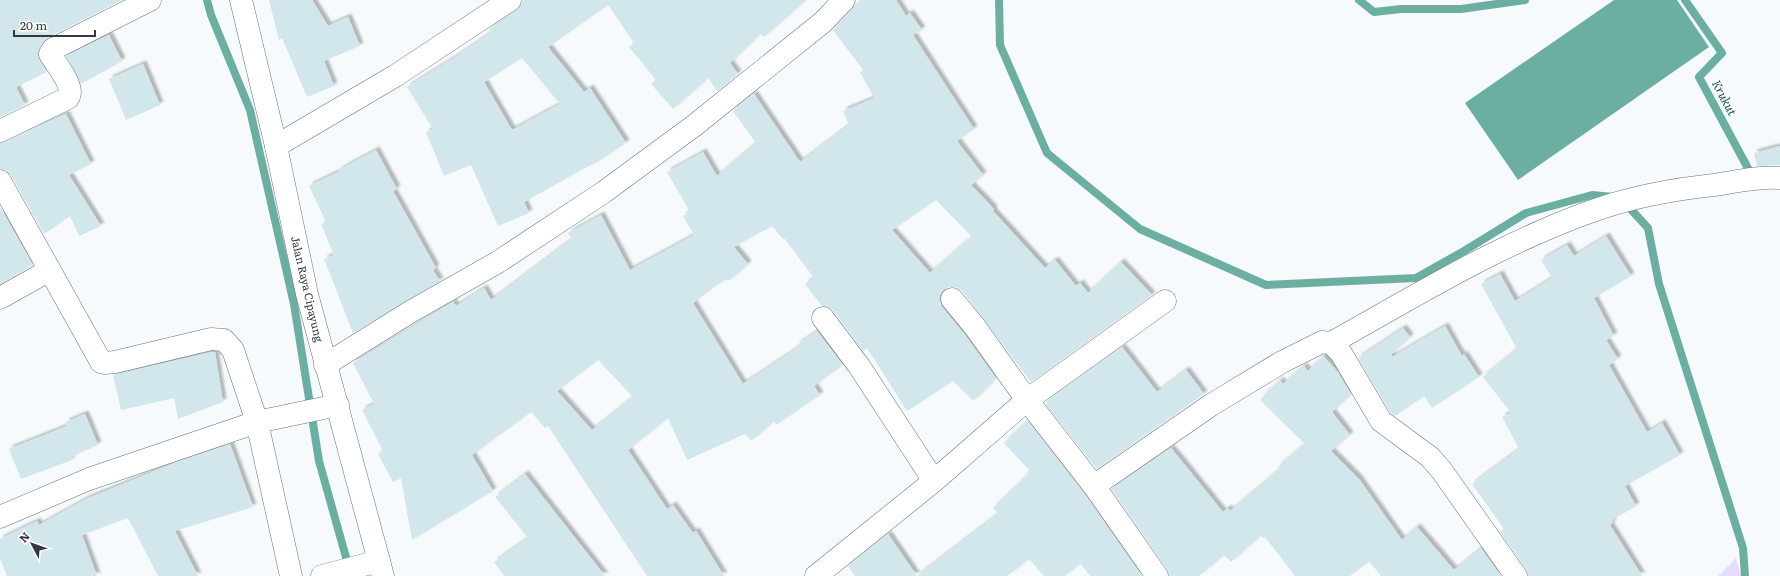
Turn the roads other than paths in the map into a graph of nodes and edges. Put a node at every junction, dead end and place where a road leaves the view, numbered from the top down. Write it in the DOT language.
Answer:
graph roads {
  1 [pos="150,0"];
  2 [pos="241,0"];
  3 [pos="510,0"];
  4 [pos="844,0"];
  5 [pos="0,131"];
  6 [pos="276,146"];
  7 [pos="1780,178"];
  8 [pos="0,181"];
  9 [pos="50,270"];
  10 [pos="0,298"];
  11 [pos="952,299"];
  12 [pos="1165,301"];
  13 [pos="823,318"];
  14 [pos="1331,343"];
  15 [pos="325,364"];
  16 [pos="1027,400"];
  17 [pos="336,405"];
  18 [pos="266,420"];
  19 [pos="934,480"];
  20 [pos="1094,486"];
  21 [pos="0,517"];
  22 [pos="379,566"];
  23 [pos="291,576"];
  24 [pos="322,576"];
  25 [pos="816,576"];
  26 [pos="1157,576"];
  27 [pos="1516,576"];
  1 -- 5 [label="street"];
  2 -- 6 [label="street, Jalan Raya Cipayung"];
  3 -- 6 [label="street"];
  4 -- 15 [label="street"];
  6 -- 15 [label="street, Jalan Raya Cipayung"];
  7 -- 14 [label="street"];
  8 -- 9 [label="street"];
  9 -- 10 [label="street"];
  9 -- 18 [label="street"];
  11 -- 16 [label="street"];
  12 -- 16 [label="street"];
  13 -- 19 [label="street"];
  14 -- 20 [label="street"];
  14 -- 27 [label="street"];
  15 -- 17 [label="street, Jalan Raya Cipayung"];
  16 -- 19 [label="street"];
  16 -- 20 [label="street"];
  17 -- 18 [label="street"];
  17 -- 22 [label="street, Jalan Raya Cipayung"];
  18 -- 21 [label="street"];
  18 -- 23 [label="street"];
  19 -- 25 [label="street"];
  20 -- 26 [label="street"];
  22 -- 24 [label="street"];
}
